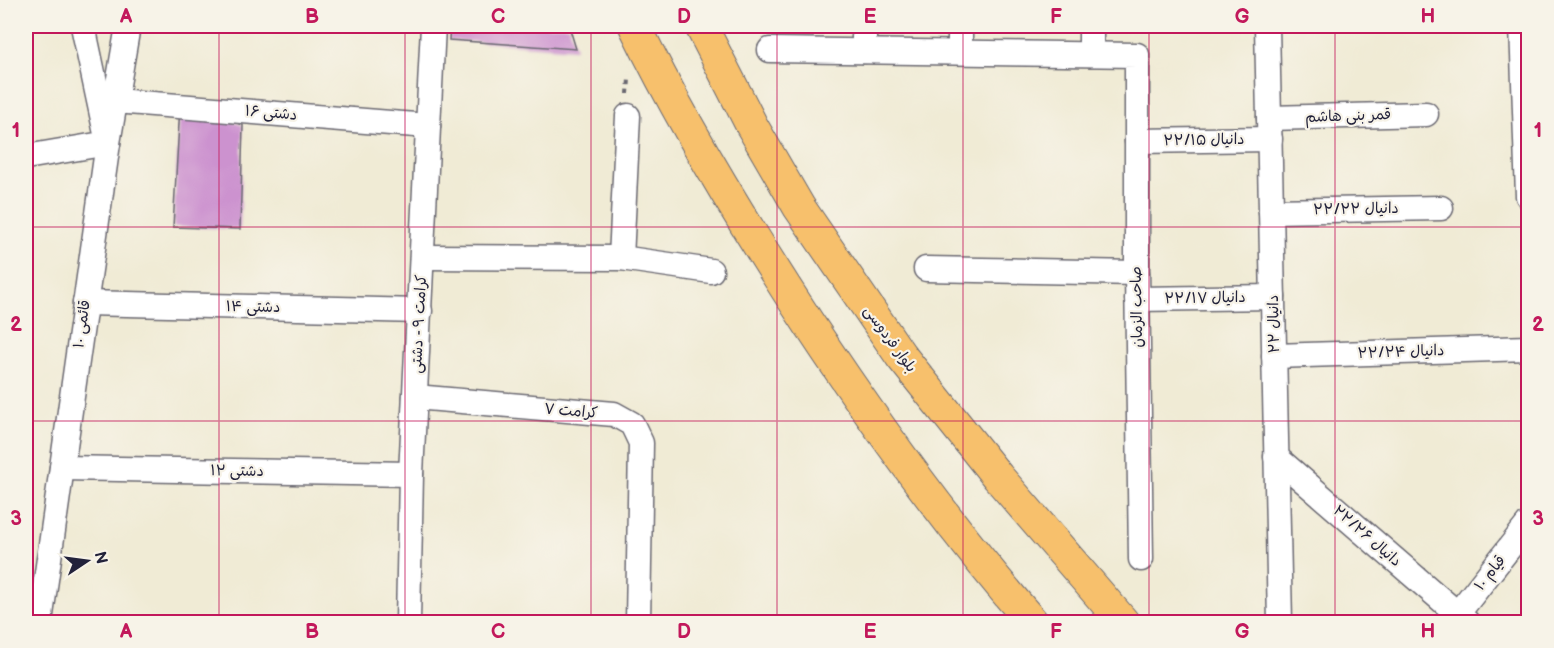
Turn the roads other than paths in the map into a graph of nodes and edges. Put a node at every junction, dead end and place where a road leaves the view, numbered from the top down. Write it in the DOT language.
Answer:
graph roads {
  1 [pos="83,26"];
  2 [pos="128,26"];
  3 [pos="433,26"];
  4 [pos="635,26"];
  5 [pos="701,26"];
  6 [pos="864,26"];
  7 [pos="960,26"];
  8 [pos="1091,26"];
  9 [pos="1267,26"];
  10 [pos="1522,26"];
  11 [pos="771,50"];
  12 [pos="864,51"];
  13 [pos="960,52"];
  14 [pos="1091,54"];
  15 [pos="115,100"];
  16 [pos="1426,114"];
  17 [pos="628,116"];
  18 [pos="428,126"];
  19 [pos="1270,129"];
  20 [pos="1137,141"];
  21 [pos="108,143"];
  22 [pos="26,157"];
  23 [pos="1528,196"];
  24 [pos="1441,208"];
  25 [pos="1271,211"];
  26 [pos="423,257"];
  27 [pos="621,258"];
  28 [pos="926,269"];
  29 [pos="711,271"];
  30 [pos="1137,273"];
  31 [pos="1273,297"];
  32 [pos="1137,299"];
  33 [pos="85,303"];
  34 [pos="420,311"];
  35 [pos="1528,348"];
  36 [pos="1274,356"];
  37 [pos="415,397"];
  38 [pos="1276,457"];
  39 [pos="62,468"];
  40 [pos="411,474"];
  41 [pos="1528,524"];
  42 [pos="1141,559"];
  43 [pos="1459,620"];
  44 [pos="40,622"];
  45 [pos="408,622"];
  46 [pos="638,622"];
  47 [pos="1032,622"];
  48 [pos="1123,622"];
  49 [pos="1280,622"];
  1 -- 21 [label="street"];
  2 -- 15 [label="street, قائمی ۱۰"];
  3 -- 18 [label="street, کرامت ۹ - دشتی"];
  4 -- 47 [label="main road"];
  5 -- 48 [label="main road, بلوار فردوسی"];
  6 -- 12 [label="street"];
  7 -- 13 [label="street"];
  8 -- 14 [label="street"];
  9 -- 19 [label="street, دانیال ۲۲"];
  10 -- 23 [label="street"];
  11 -- 12 [label="street"];
  12 -- 13 [label="street"];
  13 -- 14 [label="street"];
  14 -- 20 [label="street, صاحب الزمان"];
  15 -- 18 [label="street, دشتی ۱۶"];
  15 -- 21 [label="street, قائمی ۱۰"];
  16 -- 19 [label="street, قمر بنی هاشم"];
  17 -- 27 [label="street"];
  18 -- 26 [label="street, کرامت ۹ - دشتی"];
  19 -- 20 [label="street, دانیال ۲۲/۱۵"];
  19 -- 25 [label="street, دانیال ۲۲"];
  20 -- 30 [label="street, صاحب الزمان"];
  21 -- 22 [label="street"];
  21 -- 33 [label="street, قائمی ۱۰"];
  24 -- 25 [label="street, دانیال ۲۲/۲۲"];
  25 -- 31 [label="street, دانیال ۲۲"];
  26 -- 27 [label="street"];
  26 -- 34 [label="street, کرامت ۹ - دشتی"];
  27 -- 29 [label="street"];
  28 -- 30 [label="street"];
  30 -- 32 [label="street, صاحب الزمان"];
  31 -- 32 [label="street, دانیال ۲۲/۱۷"];
  31 -- 36 [label="street, دانیال ۲۲"];
  32 -- 42 [label="street, صاحب الزمان"];
  33 -- 34 [label="street, دشتی ۱۴"];
  33 -- 39 [label="street, قائمی ۱۰"];
  34 -- 37 [label="street, کرامت ۹ - دشتی"];
  35 -- 36 [label="street, دانیال ۲۲/۲۴"];
  36 -- 38 [label="street, دانیال ۲۲"];
  37 -- 40 [label="street, کرامت ۹ - دشتی"];
  37 -- 46 [label="street, کرامت ۷"];
  38 -- 43 [label="street, دانیال ۲۲/۲۶"];
  38 -- 49 [label="street, دانیال ۲۲"];
  39 -- 40 [label="street, دشتی ۱۲"];
  39 -- 44 [label="street, قائمی ۱۰"];
  40 -- 45 [label="street, کرامت ۹ - دشتی"];
  41 -- 43 [label="street, قیام ۱۰"];
}
